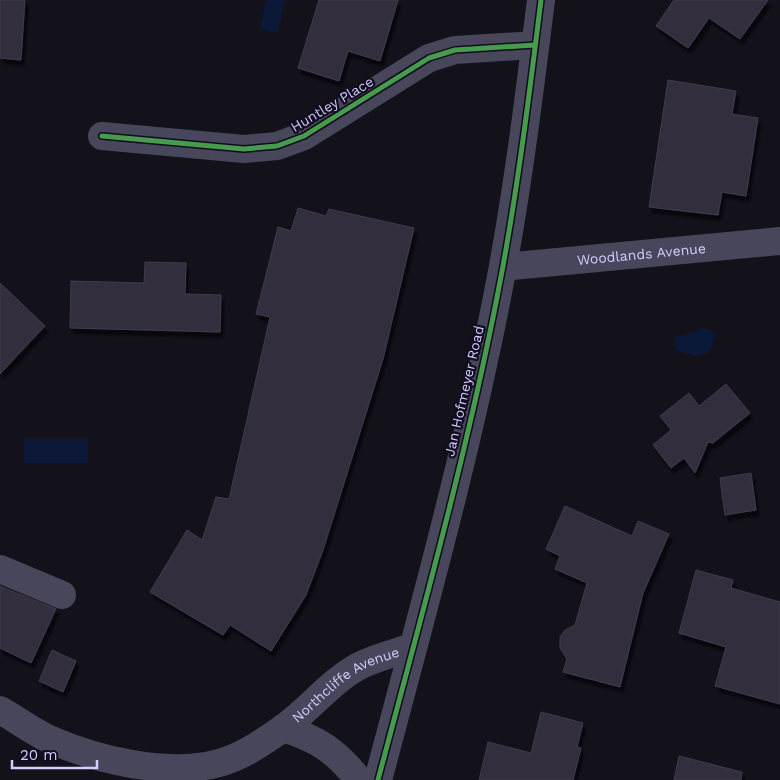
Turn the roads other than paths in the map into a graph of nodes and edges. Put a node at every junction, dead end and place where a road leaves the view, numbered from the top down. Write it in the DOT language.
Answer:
graph roads {
  1 [pos="542,0"];
  2 [pos="536,45"];
  3 [pos="102,136"];
  4 [pos="780,241"];
  5 [pos="503,267"];
  6 [pos="0,569"];
  7 [pos="62,595"];
  8 [pos="412,647"];
  9 [pos="0,710"];
  10 [pos="283,728"];
  11 [pos="359,780"];
  12 [pos="378,780"];
  1 -- 2 [label="street, Jan Hofmeyer Road"];
  2 -- 3 [label="street, Huntley Place"];
  2 -- 5 [label="street, Jan Hofmeyer Road"];
  4 -- 5 [label="street, Woodlands Avenue"];
  5 -- 8 [label="street, Jan Hofmeyer Road"];
  6 -- 7 [label="street"];
  8 -- 10 [label="street, Northcliffe Avenue"];
  8 -- 12 [label="street, Jan Hofmeyer Road"];
  9 -- 10 [label="street, Northcliffe Avenue"];
  10 -- 11 [label="street, Northcliffe Avenue"];
}
